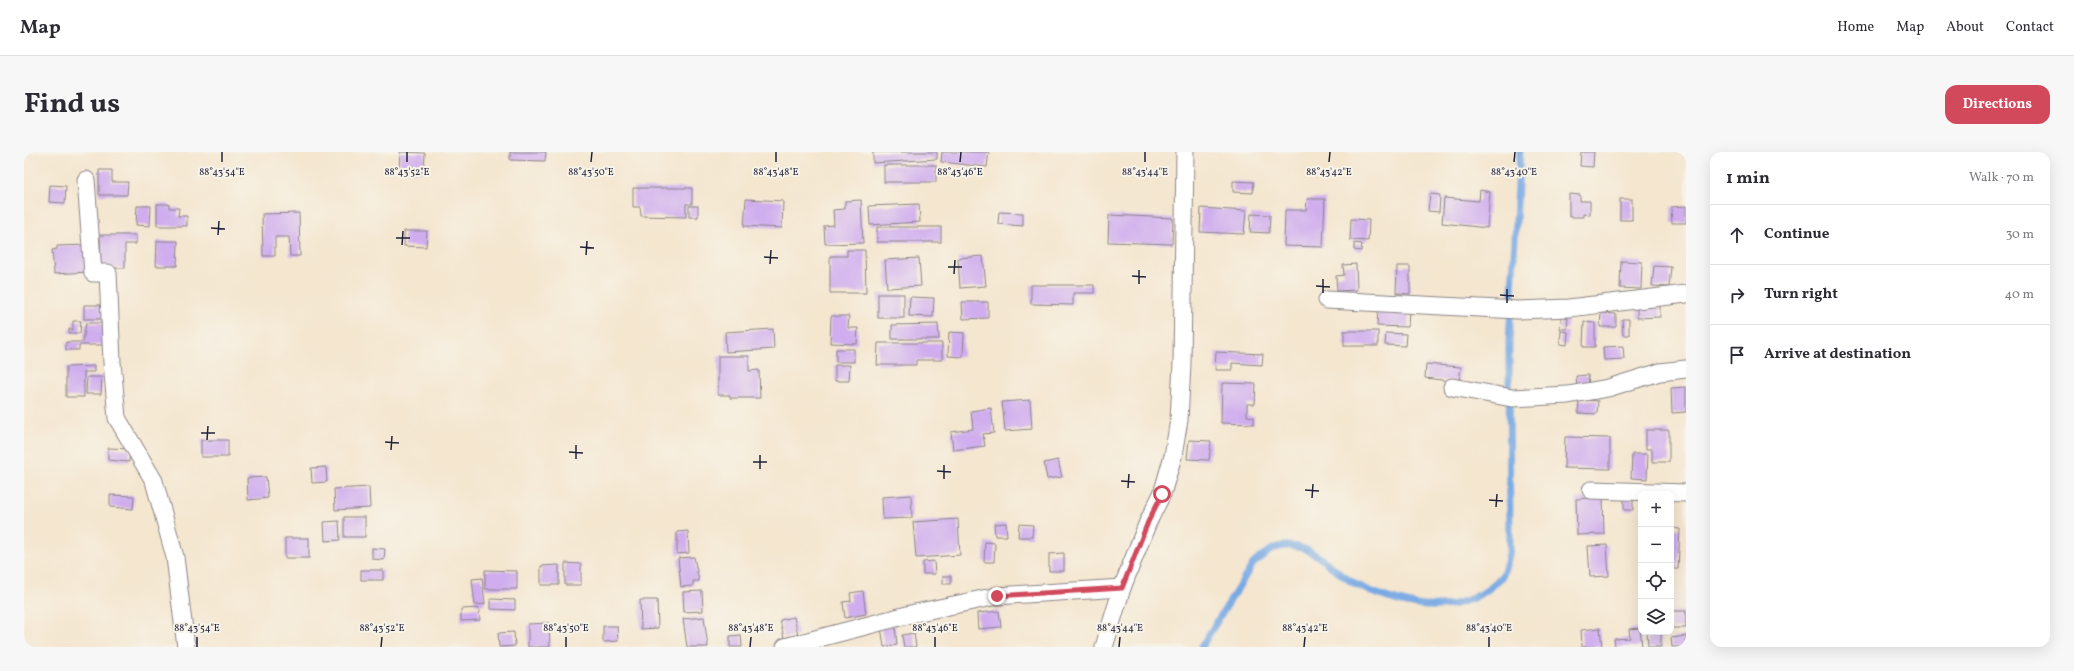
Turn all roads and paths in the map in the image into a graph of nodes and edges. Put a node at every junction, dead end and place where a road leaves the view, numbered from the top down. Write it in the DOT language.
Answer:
graph roads {
  1 [pos="1185,152"];
  2 [pos="86,180"];
  3 [pos="1686,294"];
  4 [pos="1327,300"];
  5 [pos="1686,369"];
  6 [pos="1452,387"];
  7 [pos="1592,490"];
  8 [pos="1686,493"];
  9 [pos="1122,588"];
  10 [pos="186,647"];
  11 [pos="784,647"];
  12 [pos="1104,647"];
  1 -- 9 [label="street"];
  2 -- 10 [label="street"];
  3 -- 4 [label="street"];
  5 -- 6 [label="street"];
  7 -- 8 [label="street"];
  9 -- 11 [label="street"];
  9 -- 12 [label="street"];
}
